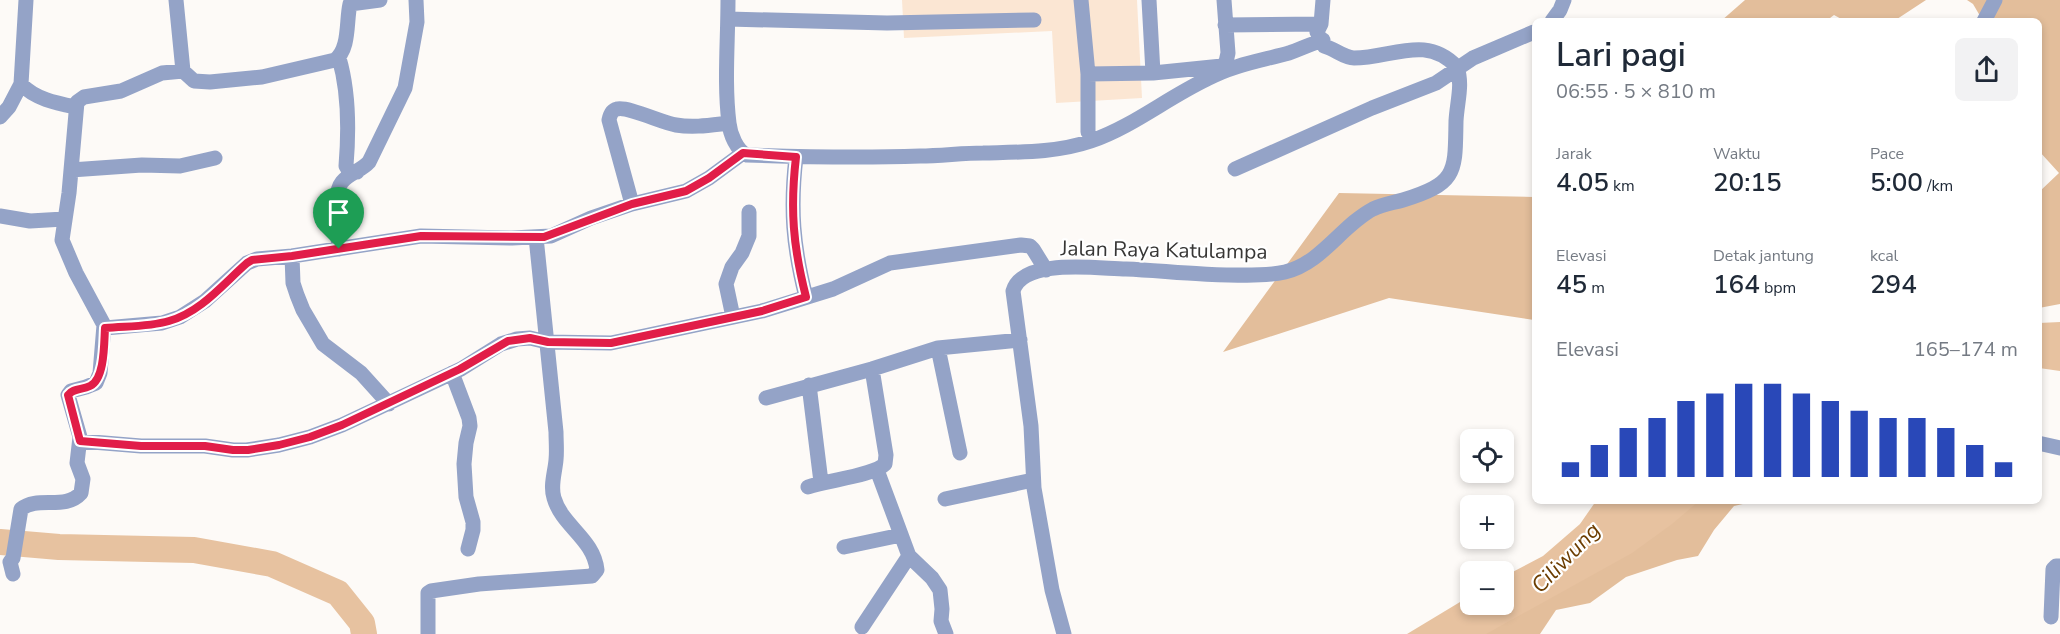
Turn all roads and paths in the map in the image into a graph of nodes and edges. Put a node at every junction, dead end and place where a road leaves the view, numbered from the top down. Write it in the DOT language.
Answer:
graph roads {
  1 [pos="26,0"];
  2 [pos="176,0"];
  3 [pos="380,0"];
  4 [pos="416,0"];
  5 [pos="728,0"];
  6 [pos="1081,0"];
  7 [pos="1149,0"];
  8 [pos="1224,0"];
  9 [pos="1323,0"];
  10 [pos="1564,0"];
  11 [pos="1995,0"];
  12 [pos="350,2"];
  13 [pos="1554,18"];
  14 [pos="1986,18"];
  15 [pos="728,19"];
  16 [pos="1034,20"];
  17 [pos="1322,24"];
  18 [pos="1225,25"];
  19 [pos="1532,33"];
  20 [pos="1323,40"];
  21 [pos="339,58"];
  22 [pos="1457,67"];
  23 [pos="183,71"];
  24 [pos="1153,73"];
  25 [pos="1088,74"];
  26 [pos="21,84"];
  27 [pos="76,107"];
  28 [pos="0,117"];
  29 [pos="729,123"];
  30 [pos="1088,132"];
  31 [pos="743,153"];
  32 [pos="796,157"];
  33 [pos="215,158"];
  34 [pos="1235,169"];
  35 [pos="71,170"];
  36 [pos="357,172"];
  37 [pos="632,204"];
  38 [pos="748,212"];
  39 [pos="0,216"];
  40 [pos="64,219"];
  41 [pos="536,237"];
  42 [pos="339,249"];
  43 [pos="292,256"];
  44 [pos="1046,270"];
  45 [pos="806,297"];
  46 [pos="733,317"];
  47 [pos="105,328"];
  48 [pos="1020,340"];
  49 [pos="548,342"];
  50 [pos="938,348"];
  51 [pos="872,369"];
  52 [pos="452,373"];
  53 [pos="809,385"];
  54 [pos="766,398"];
  55 [pos="388,404"];
  56 [pos="80,441"];
  57 [pos="2042,445"];
  58 [pos="2060,448"];
  59 [pos="960,453"];
  60 [pos="877,470"];
  61 [pos="1034,480"];
  62 [pos="945,499"];
  63 [pos="901,535"];
  64 [pos="844,547"];
  65 [pos="468,549"];
  66 [pos="909,556"];
  67 [pos="10,563"];
  68 [pos="2060,566"];
  69 [pos="2051,617"];
  70 [pos="862,627"];
  71 [pos="940,630"];
  72 [pos="428,634"];
  73 [pos="1064,634"];
  1 -- 26 [label="street"];
  2 -- 23 [label="street"];
  3 -- 12 [label="street"];
  4 -- 36 [label="street"];
  5 -- 15 [label="street"];
  6 -- 25 [label="street"];
  7 -- 24 [label="street"];
  8 -- 18 [label="street"];
  9 -- 17 [label="street"];
  10 -- 13 [label="street"];
  11 -- 14 [label="street"];
  12 -- 21 [label="street"];
  15 -- 16 [label="street"];
  15 -- 29 [label="street"];
  17 -- 18 [label="street"];
  17 -- 20 [label="street"];
  18 -- 24 [label="street"];
  19 -- 22 [label="street"];
  20 -- 22 [label="street"];
  20 -- 32 [label="street"];
  21 -- 23 [label="street"];
  21 -- 36 [label="street"];
  22 -- 34 [label="street"];
  22 -- 44 [label="street, Jalan Raya Katulampa"];
  23 -- 27 [label="street"];
  24 -- 25 [label="street"];
  25 -- 30 [label="street"];
  26 -- 27 [label="street"];
  26 -- 28 [label="street"];
  27 -- 35 [label="street"];
  29 -- 31 [label="street"];
  29 -- 37 [label="street"];
  31 -- 32 [label="street"];
  31 -- 37 [label="street"];
  32 -- 45 [label="street"];
  33 -- 35 [label="street"];
  35 -- 40 [label="street"];
  36 -- 42 [label="street"];
  37 -- 41 [label="street"];
  38 -- 46 [label="street"];
  39 -- 40 [label="street"];
  40 -- 47 [label="street"];
  41 -- 42 [label="street"];
  41 -- 49 [label="street"];
  42 -- 43 [label="street"];
  43 -- 47 [label="street"];
  43 -- 55 [label="street"];
  44 -- 45 [label="street"];
  44 -- 48 [label="street, Jalan Raya Katulampa"];
  45 -- 46 [label="street"];
  46 -- 49 [label="street"];
  47 -- 56 [label="street"];
  48 -- 50 [label="street"];
  48 -- 61 [label="street, Jalan Raya Katulampa"];
  49 -- 52 [label="street"];
  49 -- 72 [label="street"];
  50 -- 51 [label="street"];
  50 -- 59 [label="street"];
  51 -- 53 [label="street"];
  51 -- 60 [label="street"];
  52 -- 55 [label="street"];
  52 -- 65 [label="street"];
  53 -- 54 [label="street"];
  53 -- 60 [label="street"];
  55 -- 56 [label="street"];
  56 -- 67 [label="street"];
  57 -- 58 [label="street"];
  60 -- 63 [label="street"];
  61 -- 62 [label="street"];
  61 -- 73 [label="street, Jalan Raya Katulampa"];
  63 -- 64 [label="street"];
  63 -- 66 [label="street"];
  66 -- 70 [label="street"];
  66 -- 71 [label="street"];
  68 -- 69 [label="street"];
}
